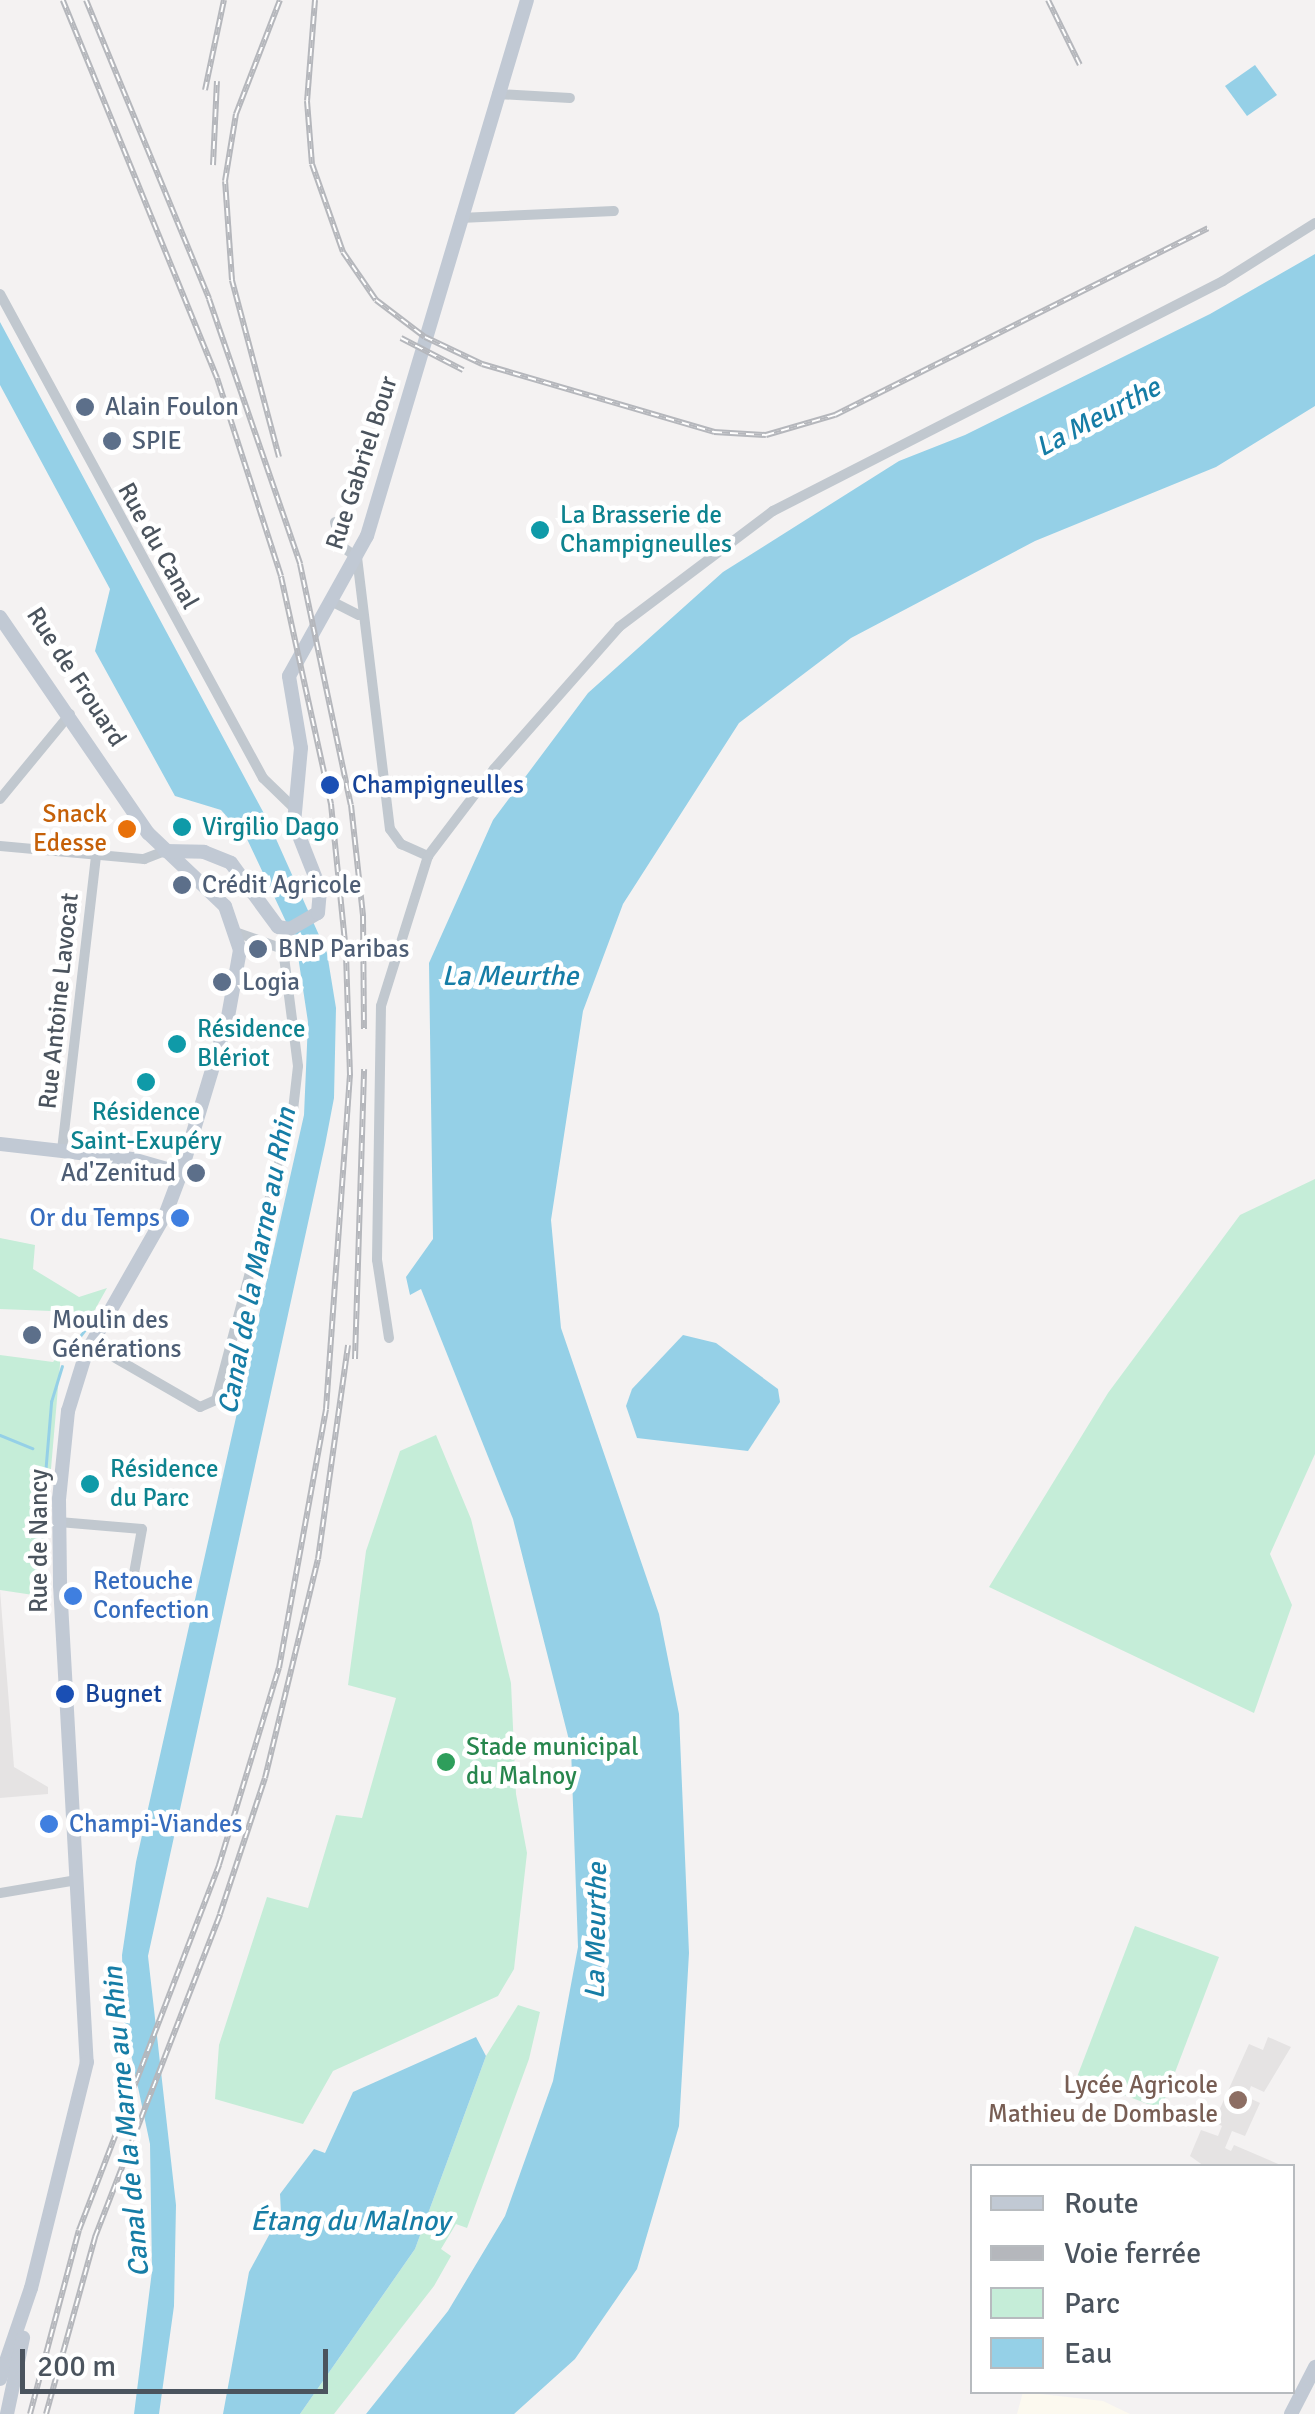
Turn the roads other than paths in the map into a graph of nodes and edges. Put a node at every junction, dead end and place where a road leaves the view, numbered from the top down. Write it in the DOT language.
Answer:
graph roads {
  1 [pos="526,0"];
  2 [pos="497,94"];
  3 [pos="570,98"];
  4 [pos="614,211"];
  5 [pos="460,218"];
  6 [pos="1315,224"];
  7 [pos="0,294"];
  8 [pos="335,522"];
  9 [pos="357,557"];
  10 [pos="334,596"];
  11 [pos="359,601"];
  12 [pos="1,610"];
  13 [pos="359,616"];
  14 [pos="68,715"];
  15 [pos="0,799"];
  16 [pos="294,808"];
  17 [pos="0,846"];
  18 [pos="165,850"];
  19 [pos="96,856"];
  20 [pos="428,856"];
  21 [pos="220,858"];
  22 [pos="196,877"];
  23 [pos="238,934"];
  24 [pos="0,1144"];
  25 [pos="62,1150"];
  26 [pos="181,1173"];
  27 [pos="390,1338"];
  28 [pos="91,1344"];
  29 [pos="59,1522"];
  30 [pos="133,1579"];
  31 [pos="77,1880"];
  32 [pos="0,1893"];
  33 [pos="31,2288"];
  34 [pos="1315,2368"];
  35 [pos="0,2379"];
  36 [pos="7,2414"];
  37 [pos="1291,2414"];
  1 -- 2 [label="main road, Rue Gabriel Bour"];
  2 -- 3 [label="street"];
  2 -- 5 [label="main road, Rue Gabriel Bour"];
  4 -- 5 [label="street"];
  5 -- 9 [label="main road, Rue Gabriel Bour"];
  6 -- 20 [label="street"];
  7 -- 16 [label="street, Rue du Canal"];
  8 -- 9 [label="street"];
  9 -- 10 [label="main road, Rue Gabriel Bour"];
  9 -- 11 [label="street"];
  10 -- 11 [label="street"];
  10 -- 13 [label="street"];
  10 -- 16 [label="main road, Rue Gabriel Bour"];
  11 -- 13 [label="street"];
  12 -- 14 [label="main road, Rue de Frouard"];
  13 -- 20 [label="street"];
  14 -- 15 [label="street"];
  14 -- 18 [label="main road, Rue de Frouard"];
  16 -- 21 [label="main road, Rue Gabriel Bour"];
  17 -- 19 [label="street"];
  18 -- 19 [label="street"];
  18 -- 21 [label="main road"];
  18 -- 22 [label="main road"];
  19 -- 25 [label="street, Rue Antoine Lavocat"];
  20 -- 27 [label="street"];
  21 -- 22 [label="main road"];
  22 -- 23 [label="main road"];
  23 -- 26 [label="main road, Rue de Nancy"];
  23 -- 28 [label="street"];
  24 -- 25 [label="main road"];
  25 -- 26 [label="main road"];
  26 -- 28 [label="main road, Rue de Nancy"];
  28 -- 29 [label="main road, Rue de Nancy"];
  29 -- 30 [label="street"];
  29 -- 31 [label="main road, Rue de Nancy"];
  31 -- 32 [label="street"];
  31 -- 33 [label="main road, Rue de Nancy"];
  33 -- 35 [label="main road"];
  33 -- 36 [label="main road"];
  34 -- 37 [label="main road"];
}
